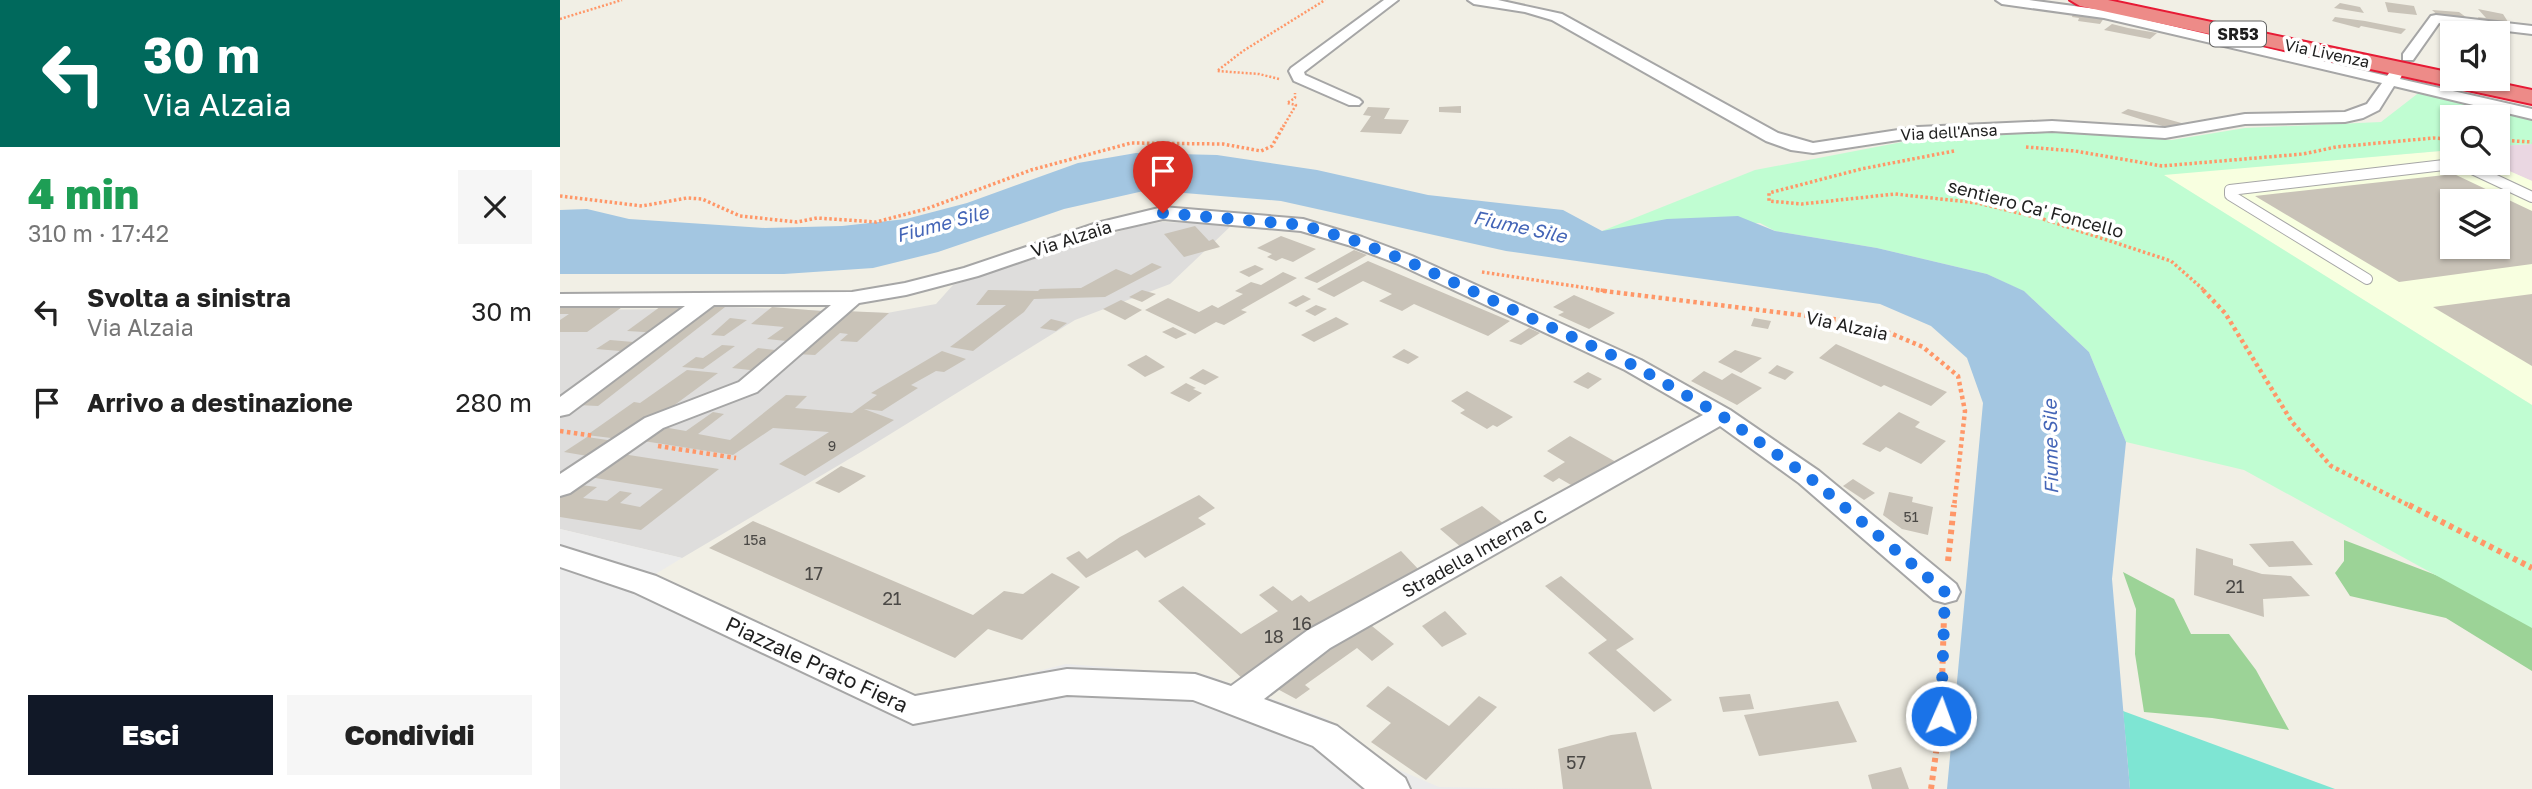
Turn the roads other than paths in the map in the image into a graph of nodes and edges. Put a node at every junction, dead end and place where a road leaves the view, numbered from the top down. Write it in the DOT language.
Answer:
graph roads {
  1 [pos="1392,0"];
  2 [pos="1474,0"];
  3 [pos="2002,0"];
  4 [pos="2080,0"];
  5 [pos="2106,0"];
  6 [pos="2532,30"];
  7 [pos="2408,57"];
  8 [pos="2440,72"];
  9 [pos="2440,73"];
  10 [pos="2393,76"];
  11 [pos="2510,85"];
  12 [pos="2532,89"];
  13 [pos="2508,91"];
  14 [pos="2532,99"];
  15 [pos="1354,102"];
  16 [pos="2532,114"];
  17 [pos="2532,197"];
  18 [pos="2367,279"];
  19 [pos="852,298"];
  20 [pos="560,300"];
  21 [pos="708,300"];
  22 [pos="560,410"];
  23 [pos="1721,415"];
  24 [pos="560,486"];
  25 [pos="560,556"];
  26 [pos="1945,592"];
  27 [pos="1235,702"];
  28 [pos="1392,789"];
  1 -- 15 [label="street"];
  2 -- 10 [label="street, Via dell'Ansa"];
  3 -- 10 [label="street"];
  4 -- 9 [label="highway, Via Livenza / SR53"];
  5 -- 8 [label="highway, Via Livenza / SR53"];
  6 -- 7 [label="street"];
  10 -- 16 [label="street"];
  11 -- 12 [label="highway, Via Livenza / SR53"];
  13 -- 14 [label="highway"];
  17 -- 18 [label="lane"];
  19 -- 21 [label="street, Via Alzaia"];
  19 -- 23 [label="street, Via Alzaia"];
  19 -- 24 [label="street"];
  20 -- 21 [label="street, Via Alzaia"];
  21 -- 22 [label="street"];
  23 -- 26 [label="street, Via Alzaia"];
  23 -- 27 [label="street, Stradella Interna C"];
  25 -- 27 [label="street, Piazzale Prato Fiera"];
  27 -- 28 [label="street, Piazzale Prato Fiera"];
}
